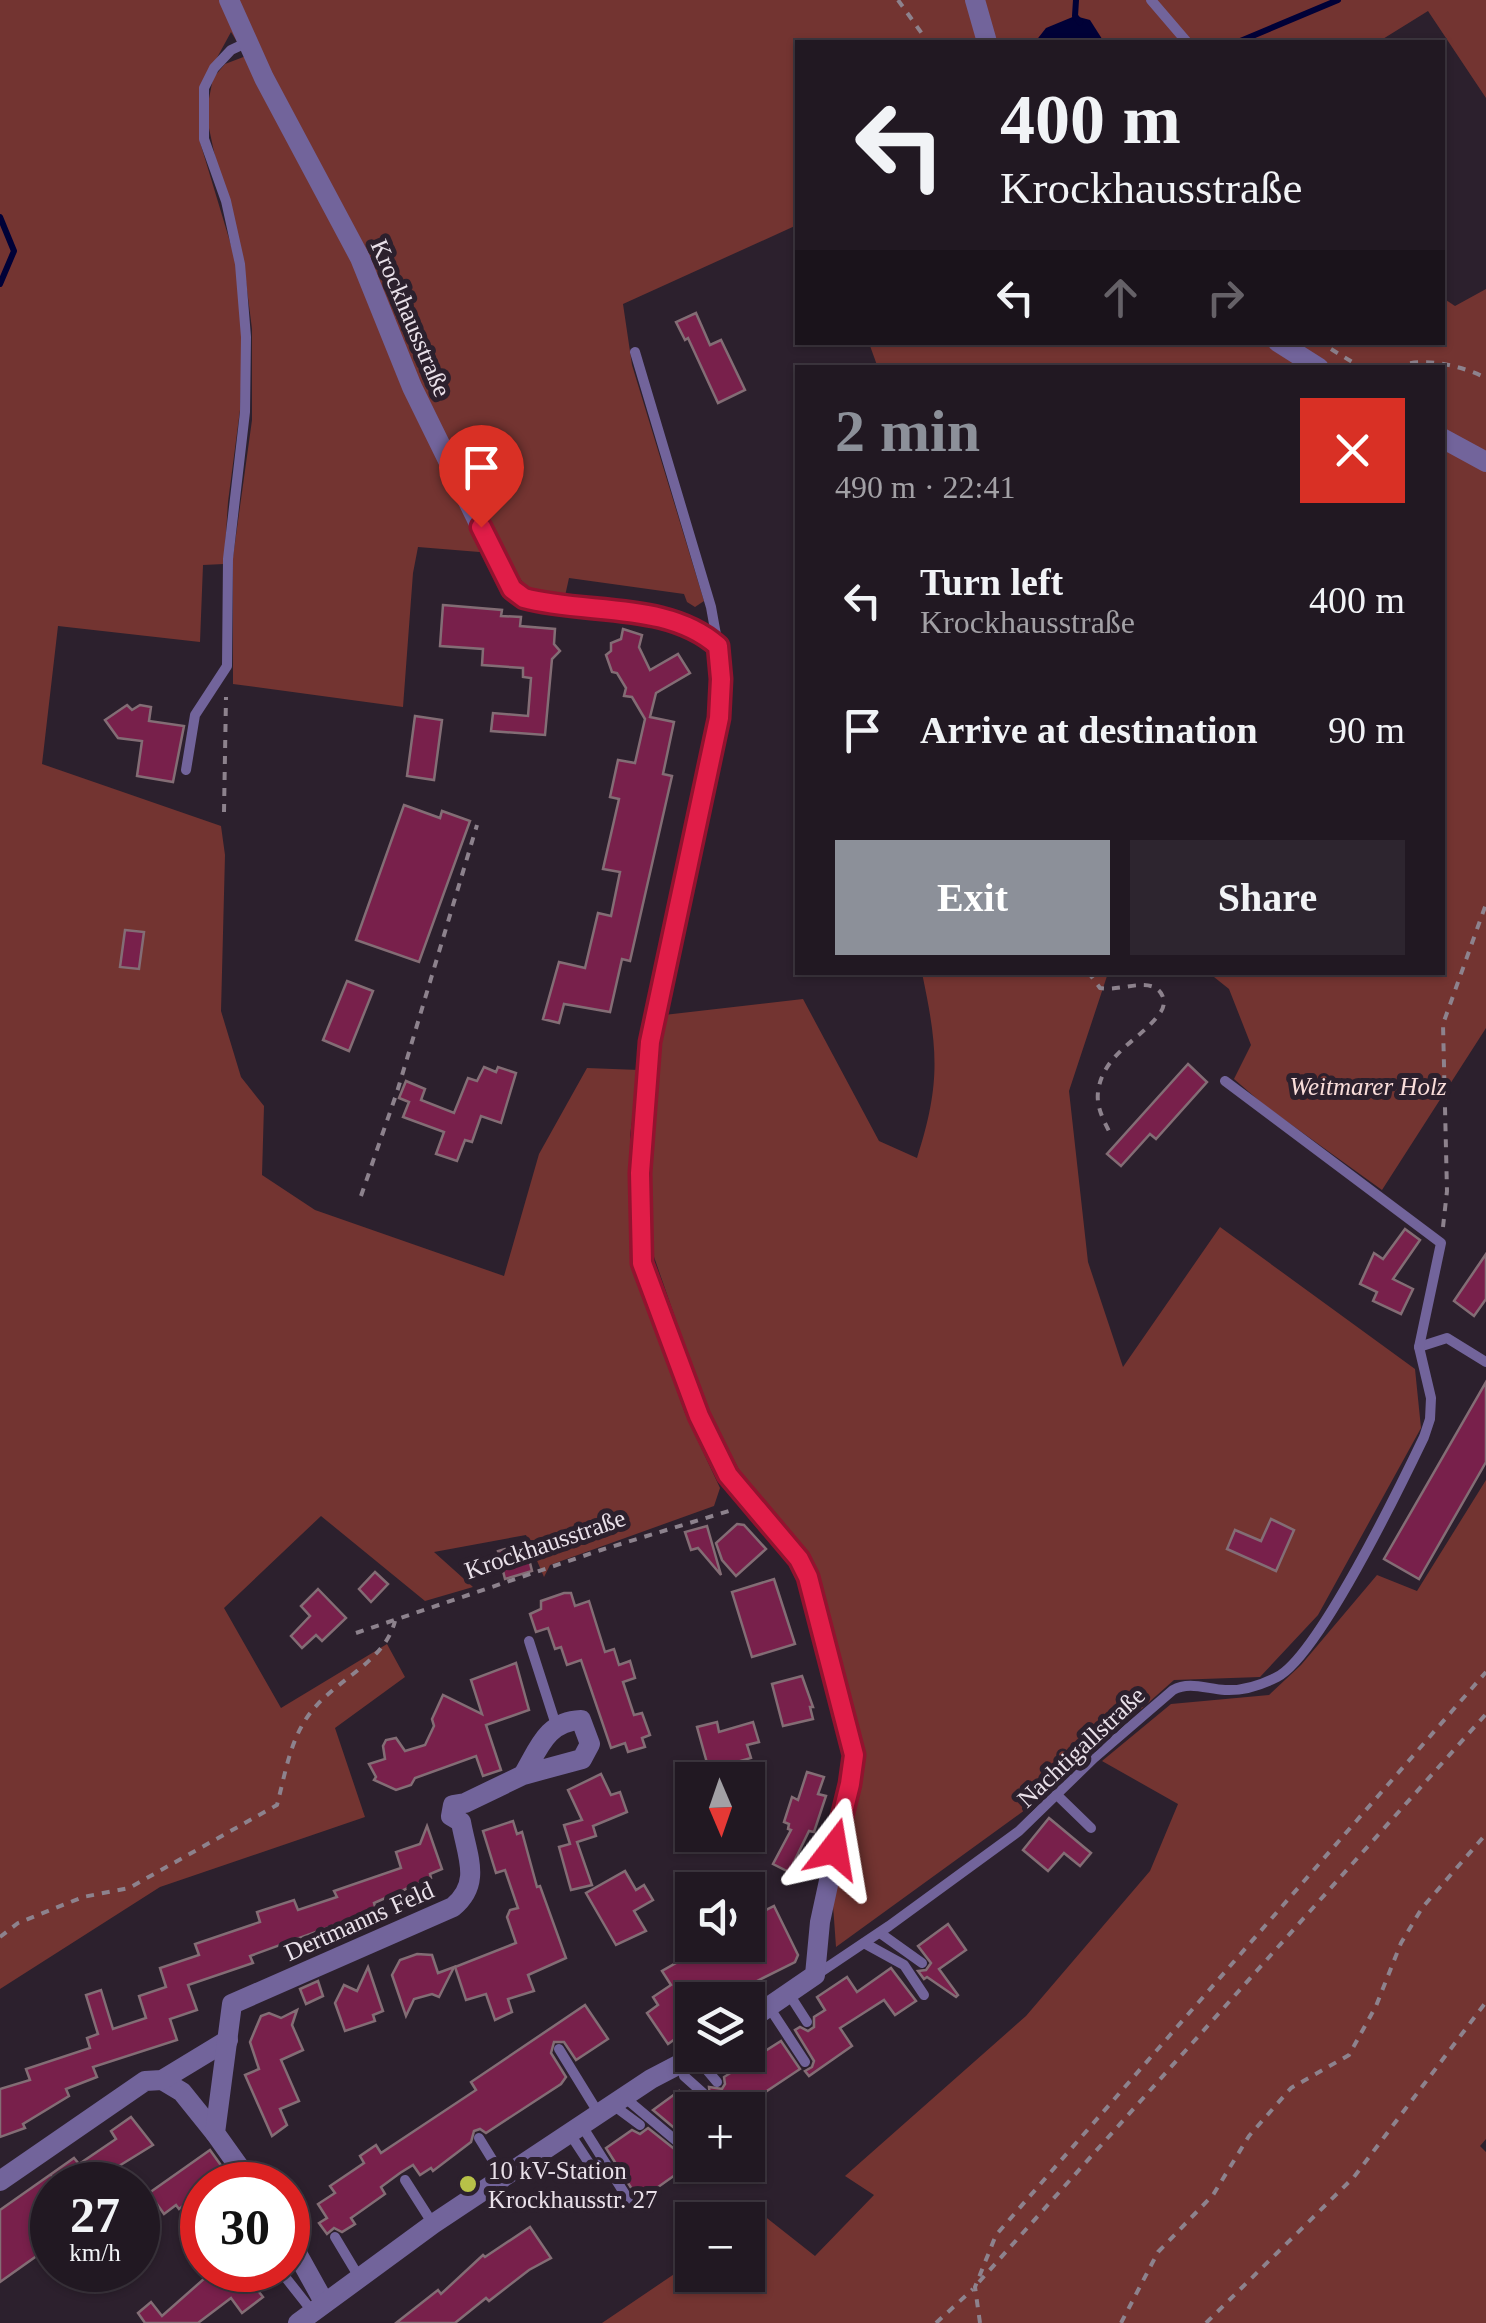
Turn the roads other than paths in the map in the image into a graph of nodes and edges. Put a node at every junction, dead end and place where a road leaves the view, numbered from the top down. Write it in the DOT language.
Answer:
graph roads {
  1 [pos="229,0"];
  2 [pos="975,0"];
  3 [pos="1151,0"];
  4 [pos="986,40"];
  5 [pos="1185,40"];
  6 [pos="248,42"];
  7 [pos="1283,345"];
  8 [pos="636,352"];
  9 [pos="1314,365"];
  10 [pos="1445,440"];
  11 [pos="1486,462"];
  12 [pos="718,646"];
  13 [pos="186,770"];
  14 [pos="1225,1081"];
  15 [pos="1419,1346"];
  16 [pos="1486,1362"];
  17 [pos="529,1640"];
  18 [pos="556,1724"];
  19 [pos="523,1774"];
  20 [pos="1057,1794"];
  21 [pos="1091,1828"];
  22 [pos="880,1932"];
  23 [pos="864,1943"];
  24 [pos="922,1963"];
  25 [pos="815,1975"];
  26 [pos="788,1993"];
  27 [pos="924,1994"];
  28 [pos="769,2006"];
  29 [pos="765,2009"];
  30 [pos="807,2022"];
  31 [pos="228,2040"];
  32 [pos="558,2049"];
  33 [pos="805,2062"];
  34 [pos="675,2067"];
  35 [pos="686,2072"];
  36 [pos="706,2072"];
  37 [pos="162,2080"];
  38 [pos="717,2082"];
  39 [pos="703,2092"];
  40 [pos="597,2115"];
  41 [pos="640,2125"];
  42 [pos="215,2133"];
  43 [pos="479,2138"];
  44 [pos="675,2147"];
  45 [pos="236,2162"];
  46 [pos="591,2166"];
  47 [pos="503,2177"];
  48 [pos="405,2180"];
  49 [pos="0,2182"];
  50 [pos="628,2199"];
  51 [pos="433,2224"];
  52 [pos="335,2237"];
  53 [pos="359,2278"];
  54 [pos="294,2292"];
  55 [pos="308,2316"];
  1 -- 6 [label="street, Krockhausstraße"];
  2 -- 4 [label="street"];
  3 -- 5 [label="lane"];
  6 -- 12 [label="street, Krockhausstraße"];
  6 -- 13 [label="lane"];
  7 -- 9 [label="street"];
  8 -- 12 [label="lane"];
  10 -- 11 [label="street"];
  12 -- 25 [label="street"];
  14 -- 15 [label="lane, Nachtigallstraße"];
  15 -- 16 [label="lane"];
  15 -- 20 [label="lane, Nachtigallstraße"];
  17 -- 18 [label="lane"];
  18 -- 19 [label="street"];
  18 -- 19 [label="street, Dertmanns Feld"];
  19 -- 31 [label="street, Dertmanns Feld"];
  20 -- 21 [label="lane"];
  20 -- 22 [label="lane, Nachtigallstraße"];
  22 -- 23 [label="lane, Nachtigallstraße"];
  22 -- 24 [label="lane"];
  23 -- 25 [label="lane, Nachtigallstraße"];
  23 -- 27 [label="lane"];
  25 -- 26 [label="street"];
  26 -- 28 [label="street"];
  26 -- 30 [label="lane"];
  28 -- 29 [label="street"];
  28 -- 33 [label="lane"];
  31 -- 37 [label="street"];
  31 -- 42 [label="street, Dertmanns Feld"];
  32 -- 40 [label="lane"];
  34 -- 40 [label="street"];
  35 -- 39 [label="lane"];
  36 -- 38 [label="lane"];
  37 -- 42 [label="street"];
  37 -- 49 [label="street"];
  40 -- 41 [label="lane"];
  40 -- 44 [label="lane"];
  40 -- 46 [label="lane"];
  40 -- 47 [label="street"];
  40 -- 50 [label="lane"];
  42 -- 45 [label="street"];
  43 -- 47 [label="lane"];
  47 -- 51 [label="street"];
  48 -- 51 [label="lane"];
  51 -- 53 [label="street"];
  52 -- 53 [label="lane"];
  53 -- 55 [label="street"];
  54 -- 55 [label="lane"];
}
